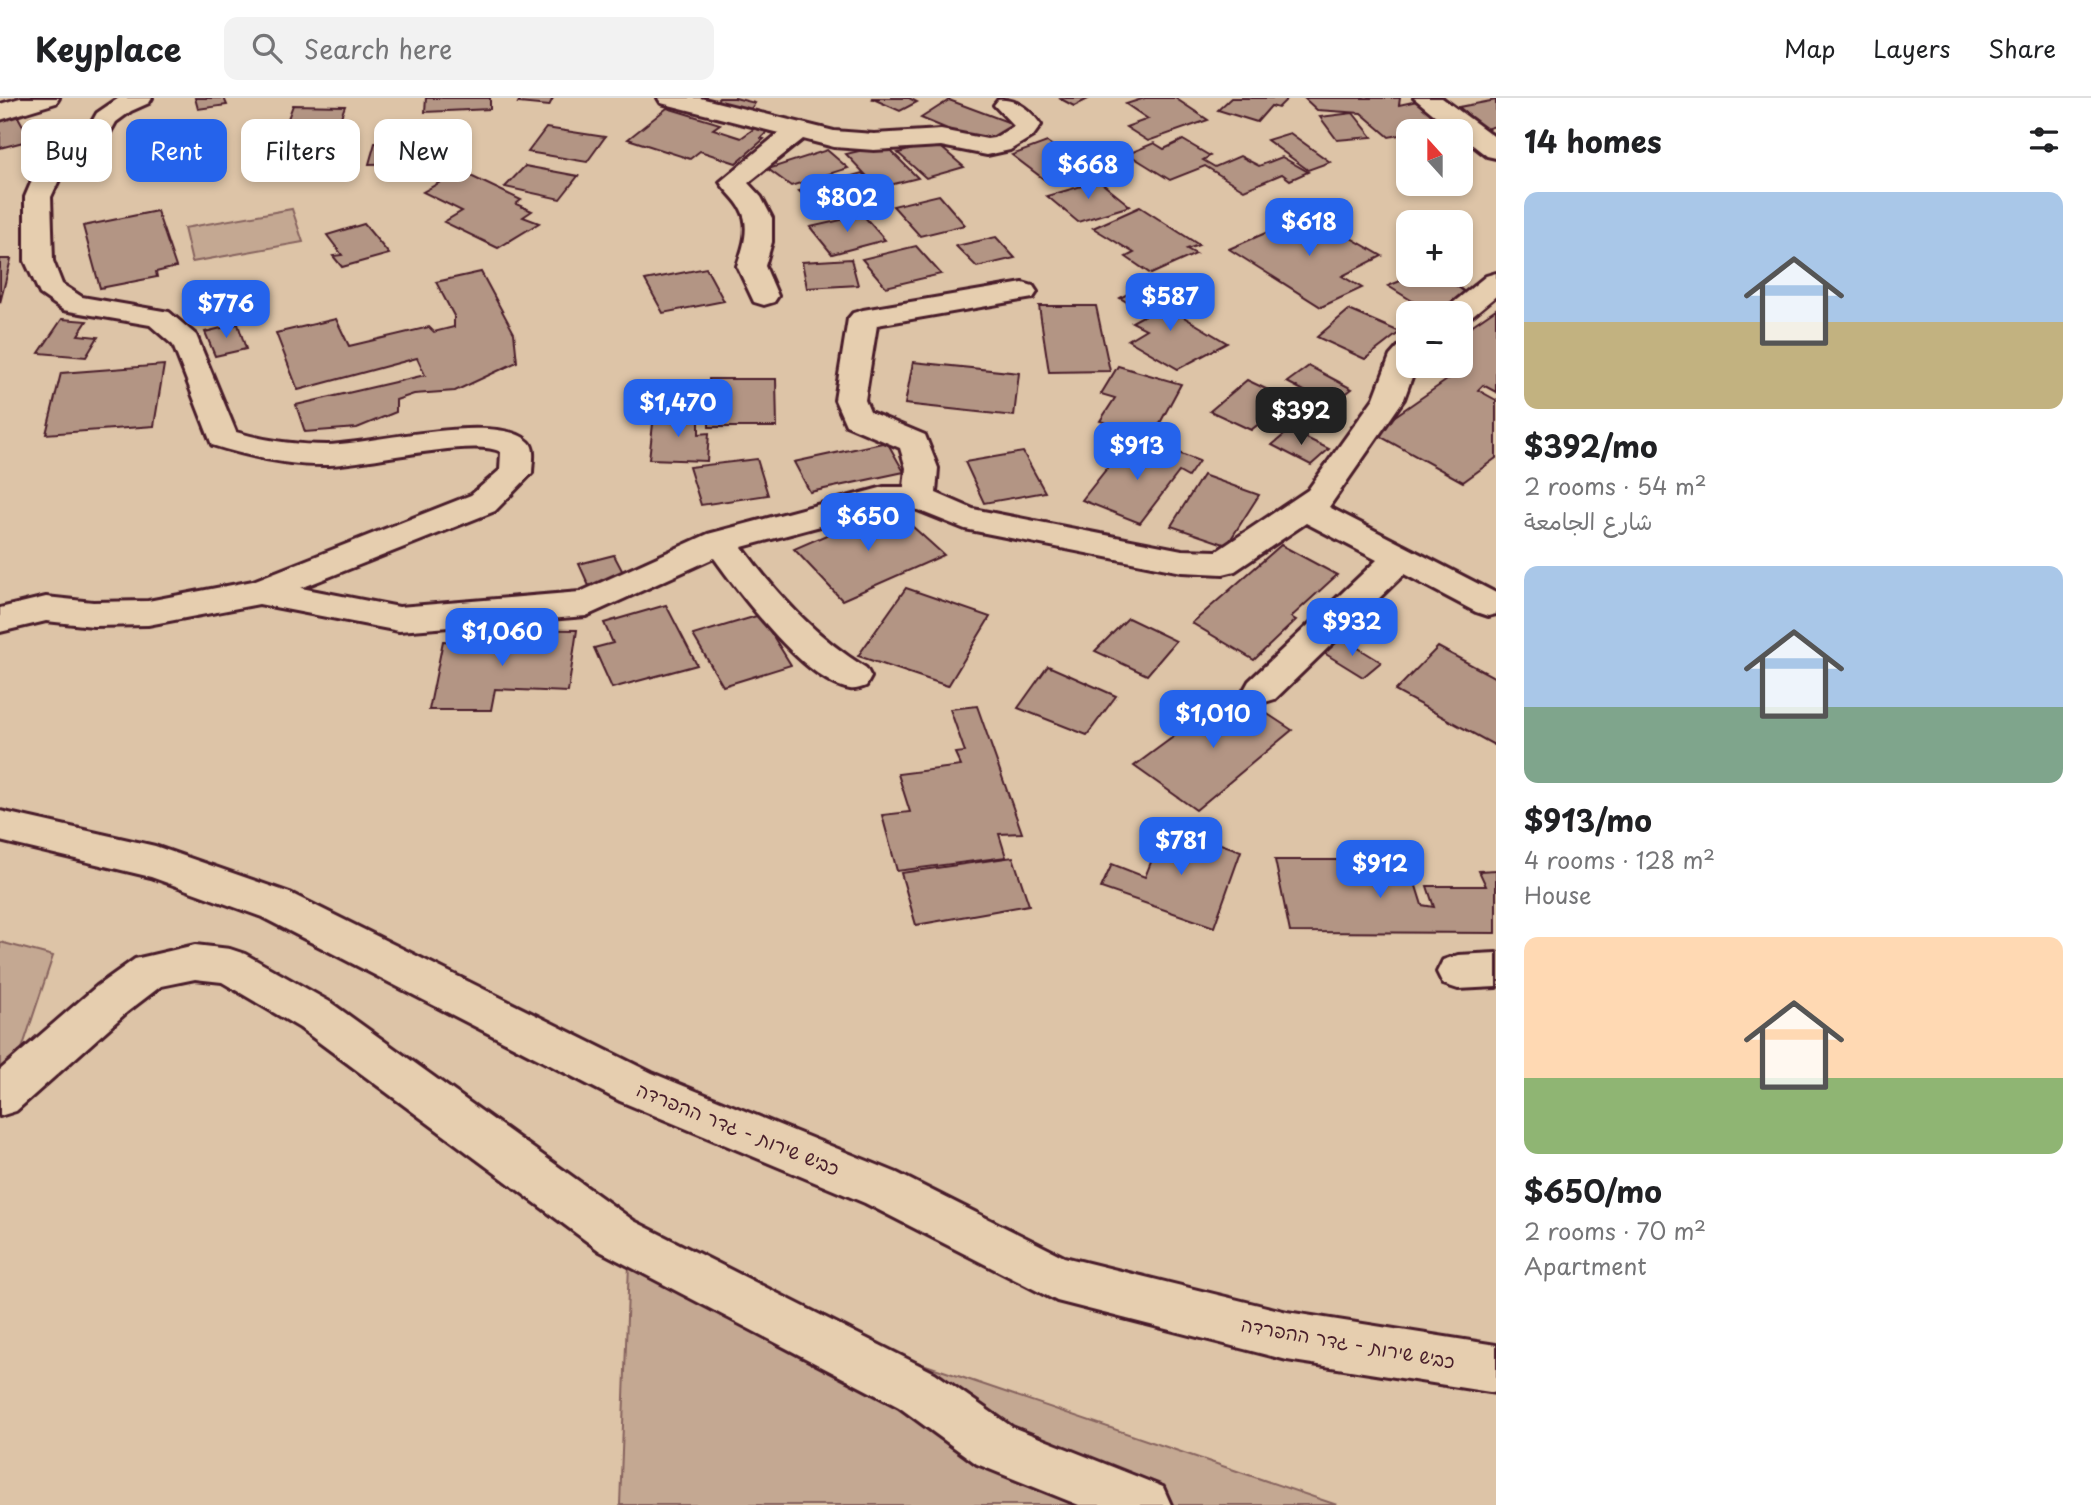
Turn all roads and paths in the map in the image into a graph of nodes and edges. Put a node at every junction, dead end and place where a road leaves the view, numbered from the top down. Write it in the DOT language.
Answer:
graph roads {
  1 [pos="47,98"];
  2 [pos="140,98"];
  3 [pos="670,98"];
  4 [pos="1426,98"];
  5 [pos="1007,105"];
  6 [pos="0,111"];
  7 [pos="798,130"];
  8 [pos="1496,150"];
  9 [pos="1496,282"];
  10 [pos="1023,292"];
  11 [pos="764,296"];
  12 [pos="1473,301"];
  13 [pos="1397,378"];
  14 [pos="919,498"];
  15 [pos="1305,508"];
  16 [pos="720,542"];
  17 [pos="1400,558"];
  18 [pos="260,592"];
  19 [pos="1488,604"];
  20 [pos="0,620"];
  21 [pos="853,677"];
  22 [pos="1262,690"];
  23 [pos="0,826"];
  24 [pos="0,1097"];
  25 [pos="1496,1369"];
  26 [pos="1145,1505"];
  1 -- 6 [label="street"];
  2 -- 18 [label="street"];
  3 -- 7 [label="street"];
  4 -- 8 [label="street"];
  5 -- 7 [label="street"];
  7 -- 11 [label="street"];
  9 -- 12 [label="street"];
  10 -- 14 [label="street"];
  13 -- 15 [label="street"];
  14 -- 15 [label="street"];
  14 -- 16 [label="street"];
  15 -- 17 [label="street"];
  16 -- 18 [label="street"];
  16 -- 21 [label="street"];
  17 -- 19 [label="street"];
  17 -- 22 [label="street"];
  18 -- 20 [label="street"];
  23 -- 25 [label="street, כביש שירות - גדר ההפרדה"];
  24 -- 26 [label="street"];
}
